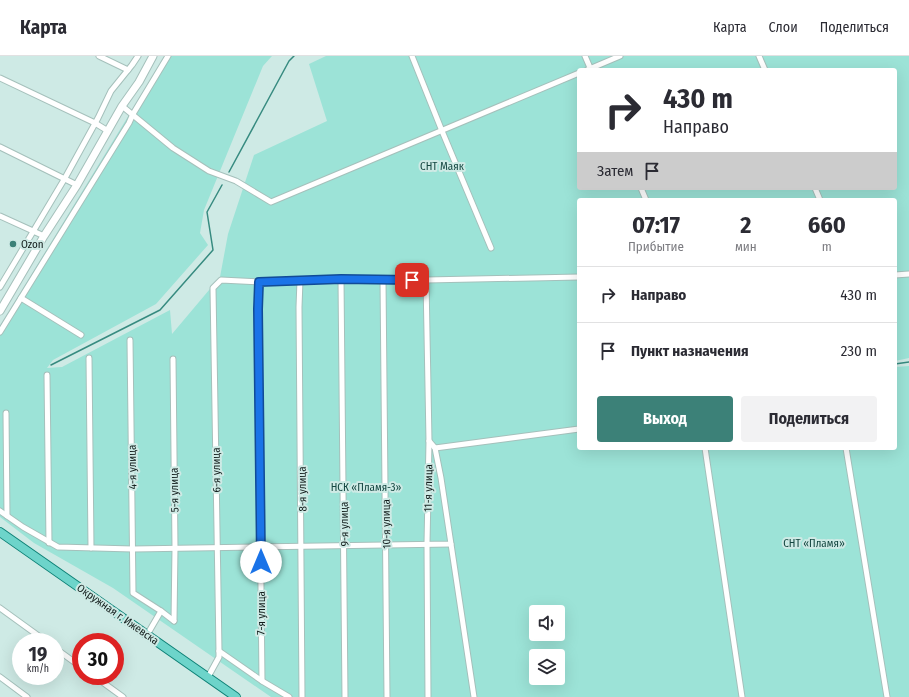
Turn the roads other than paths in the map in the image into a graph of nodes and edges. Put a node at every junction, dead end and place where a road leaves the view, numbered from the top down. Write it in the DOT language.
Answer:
graph roads {
  1 [pos="99,56"];
  2 [pos="138,56"];
  3 [pos="154,56"];
  4 [pos="168,56"];
  5 [pos="412,56"];
  6 [pos="585,56"];
  7 [pos="620,56"];
  8 [pos="759,56"];
  9 [pos="590,68"];
  10 [pos="592,68"];
  11 [pos="764,68"];
  12 [pos="128,70"];
  13 [pos="577,74"];
  14 [pos="0,78"];
  15 [pos="122,106"];
  16 [pos="133,114"];
  17 [pos="95,123"];
  18 [pos="442,130"];
  19 [pos="108,131"];
  20 [pos="0,147"];
  21 [pos="65,178"];
  22 [pos="77,184"];
  23 [pos="0,216"];
  24 [pos="32,231"];
  25 [pos="44,236"];
  26 [pos="491,248"];
  27 [pos="13,266"];
  28 [pos="22,272"];
  29 [pos="909,274"];
  30 [pos="897,275"];
  31 [pos="2,277"];
  32 [pos="577,277"];
  33 [pos="341,279"];
  34 [pos="300,280"];
  35 [pos="383,280"];
  36 [pos="426,280"];
  37 [pos="259,282"];
  38 [pos="0,287"];
  39 [pos="21,298"];
  40 [pos="0,311"];
  41 [pos="0,332"];
  42 [pos="81,335"];
  43 [pos="130,340"];
  44 [pos="89,358"];
  45 [pos="173,359"];
  46 [pos="47,375"];
  47 [pos="6,413"];
  48 [pos="577,429"];
  49 [pos="429,441"];
  50 [pos="435,448"];
  51 [pos="705,450"];
  52 [pos="846,450"];
  53 [pos="0,511"];
  54 [pos="7,516"];
  55 [pos="0,532"];
  56 [pos="49,543"];
  57 [pos="427,544"];
  58 [pos="451,544"];
  59 [pos="260,546"];
  60 [pos="302,546"];
  61 [pos="344,546"];
  62 [pos="386,546"];
  63 [pos="217,547"];
  64 [pos="91,548"];
  65 [pos="175,548"];
  66 [pos="133,549"];
  67 [pos="0,608"];
  68 [pos="161,611"];
  69 [pos="35,633"];
  70 [pos="147,635"];
  71 [pos="219,651"];
  72 [pos="0,677"];
  73 [pos="208,677"];
  74 [pos="262,681"];
  75 [pos="106,685"];
  76 [pos="27,697"];
  77 [pos="123,697"];
  78 [pos="236,697"];
  79 [pos="289,697"];
  80 [pos="302,697"];
  81 [pos="345,697"];
  82 [pos="387,697"];
  83 [pos="428,697"];
  84 [pos="474,697"];
  85 [pos="742,697"];
  86 [pos="887,697"];
  1 -- 12 [label="street"];
  2 -- 12 [label="street"];
  3 -- 15 [label="street"];
  4 -- 16 [label="street"];
  5 -- 18 [label="street"];
  6 -- 9 [label="street"];
  7 -- 10 [label="street"];
  8 -- 11 [label="street"];
  12 -- 17 [label="street"];
  13 -- 18 [label="street"];
  14 -- 17 [label="street"];
  15 -- 16 [label="street"];
  15 -- 19 [label="street"];
  16 -- 18 [label="street"];
  16 -- 39 [label="street"];
  17 -- 19 [label="street"];
  17 -- 21 [label="street"];
  18 -- 26 [label="street"];
  19 -- 22 [label="street"];
  20 -- 21 [label="street"];
  21 -- 22 [label="street"];
  21 -- 24 [label="street"];
  22 -- 25 [label="street"];
  23 -- 24 [label="street"];
  24 -- 25 [label="street"];
  24 -- 27 [label="street"];
  25 -- 28 [label="street"];
  27 -- 28 [label="street"];
  27 -- 31 [label="street"];
  28 -- 40 [label="street"];
  29 -- 30 [label="street"];
  31 -- 38 [label="street"];
  32 -- 36 [label="street"];
  33 -- 34 [label="street"];
  33 -- 35 [label="street"];
  33 -- 61 [label="street, 9-я улица"];
  34 -- 37 [label="street"];
  34 -- 60 [label="street, 8-я улица"];
  35 -- 36 [label="street"];
  35 -- 62 [label="street, 10-я улица"];
  36 -- 49 [label="street, 11-я улица"];
  37 -- 59 [label="street, 7-я улица"];
  37 -- 63 [label="street, 6-я улица"];
  39 -- 41 [label="street"];
  39 -- 42 [label="street"];
  43 -- 66 [label="street, 4-я улица"];
  44 -- 64 [label="street"];
  45 -- 65 [label="street, 5-я улица"];
  46 -- 56 [label="street"];
  47 -- 54 [label="street"];
  48 -- 50 [label="street"];
  49 -- 50 [label="street"];
  49 -- 57 [label="street, 11-я улица"];
  50 -- 58 [label="street"];
  51 -- 85 [label="street"];
  52 -- 86 [label="street"];
  53 -- 54 [label="street"];
  54 -- 56 [label="street"];
  55 -- 70 [label="main road, Окружная г. Ижевска"];
  56 -- 64 [label="street"];
  57 -- 58 [label="street"];
  57 -- 62 [label="street"];
  57 -- 83 [label="street, 11-я улица"];
  58 -- 84 [label="street"];
  59 -- 60 [label="street"];
  59 -- 63 [label="street"];
  59 -- 74 [label="street, 7-я улица"];
  60 -- 61 [label="street"];
  60 -- 80 [label="street, 8-я улица"];
  61 -- 62 [label="street"];
  61 -- 81 [label="street, 9-я улица"];
  62 -- 82 [label="street, 10-я улица"];
  63 -- 65 [label="street"];
  63 -- 71 [label="street, 6-я улица"];
  64 -- 66 [label="street"];
  65 -- 66 [label="street"];
  65 -- 68 [label="street, 5-я улица"];
  66 -- 68 [label="street, 4-я улица"];
  67 -- 69 [label="street"];
  68 -- 70 [label="street"];
  70 -- 73 [label="main road, Окружная г. Ижевска"];
  71 -- 73 [label="street"];
  71 -- 74 [label="street"];
  72 -- 76 [label="street"];
  73 -- 78 [label="main road, Окружная г. Ижевска"];
  74 -- 79 [label="street"];
  75 -- 77 [label="street"];
}
